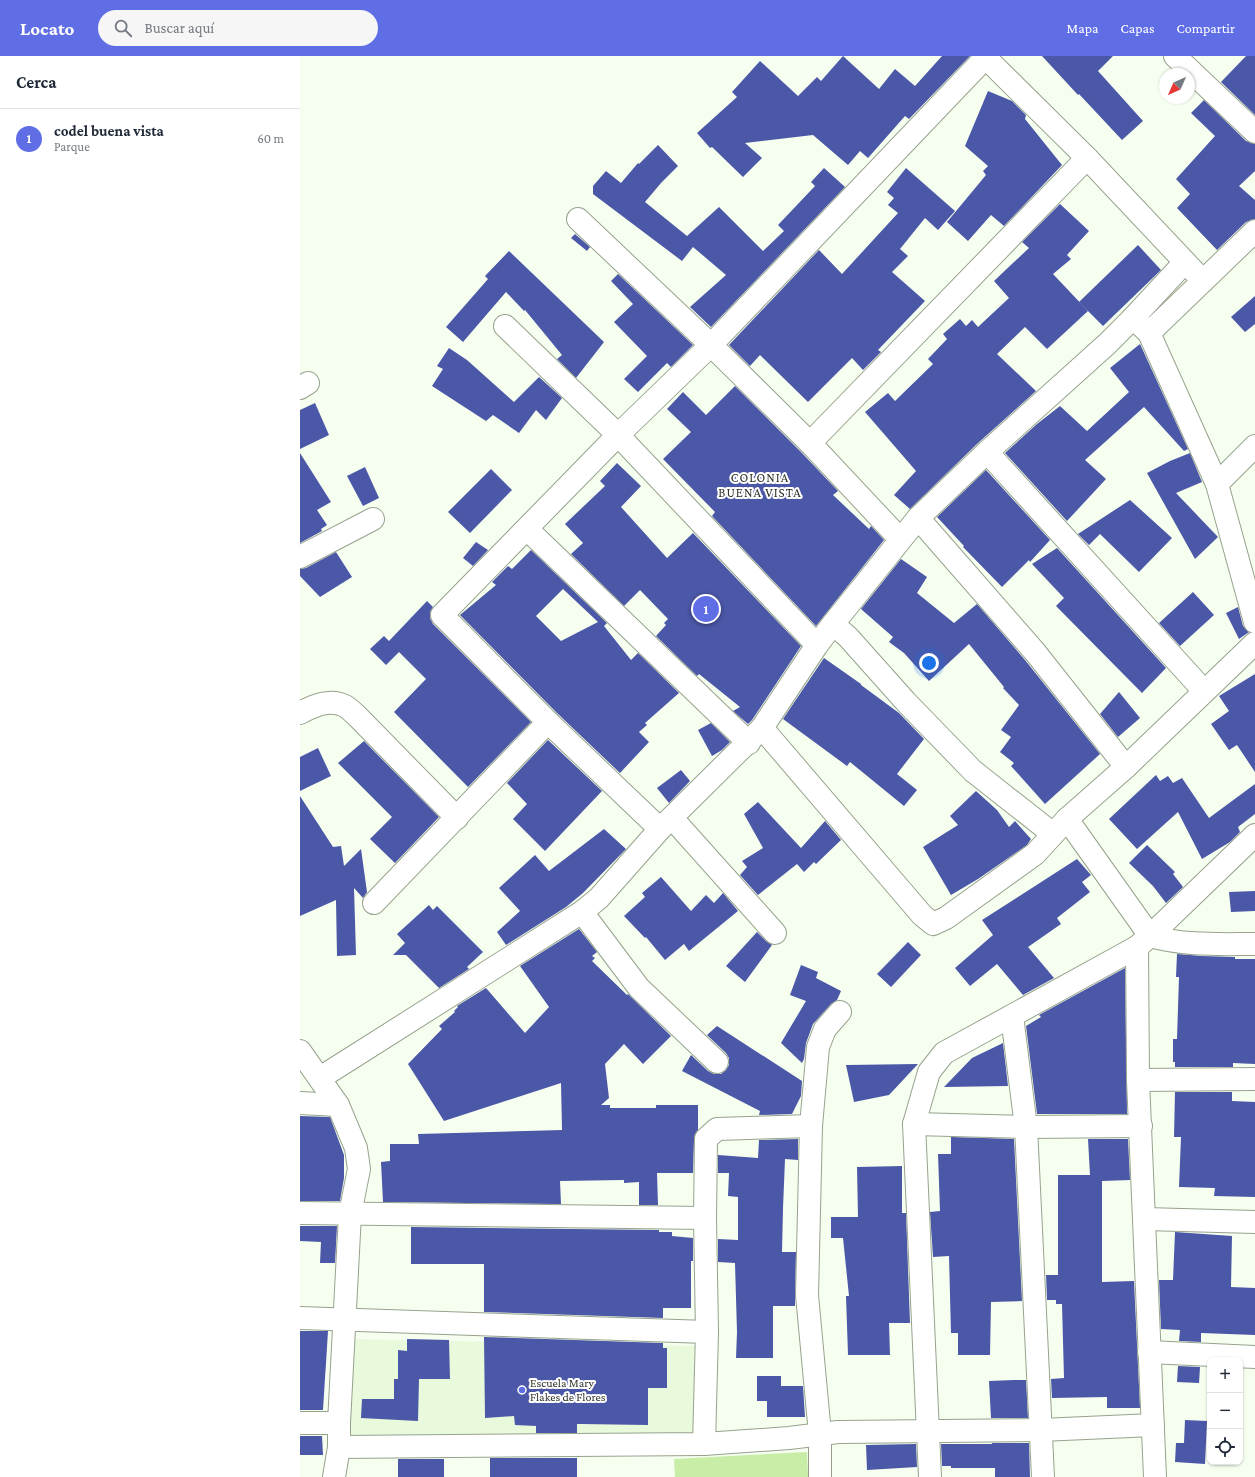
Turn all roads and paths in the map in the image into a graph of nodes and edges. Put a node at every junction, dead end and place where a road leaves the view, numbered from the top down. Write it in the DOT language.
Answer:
graph roads {
  1 [pos="1176,56"];
  2 [pos="987,57"];
  3 [pos="1255,132"];
  4 [pos="1087,158"];
  5 [pos="578,219"];
  6 [pos="1255,231"];
  7 [pos="1185,262"];
  8 [pos="1203,281"];
  9 [pos="1134,318"];
  10 [pos="506,326"];
  11 [pos="1149,333"];
  12 [pos="711,345"];
  13 [pos="618,435"];
  14 [pos="810,443"];
  15 [pos="1255,446"];
  16 [pos="987,452"];
  17 [pos="1217,484"];
  18 [pos="918,518"];
  19 [pos="373,519"];
  20 [pos="527,529"];
  21 [pos="900,539"];
  22 [pos="300,557"];
  23 [pos="1255,622"];
  24 [pos="833,624"];
  25 [pos="1255,643"];
  26 [pos="817,645"];
  27 [pos="1204,691"];
  28 [pos="300,713"];
  29 [pos="548,722"];
  30 [pos="756,736"];
  31 [pos="1126,766"];
  32 [pos="457,818"];
  33 [pos="666,823"];
  34 [pos="1060,827"];
  35 [pos="1255,835"];
  36 [pos="374,903"];
  37 [pos="582,912"];
  38 [pos="775,933"];
  39 [pos="1144,942"];
  40 [pos="1255,944"];
  41 [pos="840,1012"];
  42 [pos="1012,1016"];
  43 [pos="300,1051"];
  44 [pos="717,1062"];
  45 [pos="320,1078"];
  46 [pos="1255,1079"];
  47 [pos="1138,1080"];
  48 [pos="300,1104"];
  49 [pos="338,1105"];
  50 [pos="914,1124"];
  51 [pos="811,1126"];
  52 [pos="1141,1126"];
  53 [pos="1026,1127"];
  54 [pos="300,1213"];
  55 [pos="350,1214"];
  56 [pos="705,1218"];
  57 [pos="1145,1219"];
  58 [pos="1255,1222"];
  59 [pos="300,1318"];
  60 [pos="346,1319"];
  61 [pos="707,1332"];
  62 [pos="1149,1352"];
  63 [pos="1255,1357"];
  64 [pos="300,1423"];
  65 [pos="339,1423"];
  66 [pos="1153,1425"];
  67 [pos="1041,1430"];
  68 [pos="927,1432"];
  69 [pos="820,1434"];
  70 [pos="704,1444"];
  71 [pos="339,1447"];
  72 [pos="334,1477"];
  73 [pos="820,1477"];
  74 [pos="930,1477"];
  75 [pos="1042,1477"];
  76 [pos="1155,1477"];
  1 -- 3 [label="street"];
  2 -- 4 [label="street"];
  2 -- 12 [label="street"];
  4 -- 7 [label="street"];
  4 -- 14 [label="street"];
  5 -- 12 [label="street"];
  6 -- 8 [label="street"];
  7 -- 8 [label="street"];
  7 -- 9 [label="street"];
  8 -- 11 [label="street"];
  9 -- 11 [label="street"];
  9 -- 16 [label="street"];
  10 -- 13 [label="street"];
  11 -- 17 [label="street"];
  12 -- 13 [label="street"];
  12 -- 14 [label="street"];
  13 -- 20 [label="street"];
  13 -- 26 [label="street"];
  14 -- 21 [label="street"];
  15 -- 17 [label="street"];
  16 -- 18 [label="street"];
  16 -- 27 [label="street"];
  17 -- 23 [label="street"];
  18 -- 21 [label="street"];
  18 -- 31 [label="street"];
  19 -- 22 [label="street"];
  20 -- 29 [label="street"];
  20 -- 30 [label="street"];
  21 -- 24 [label="street"];
  24 -- 26 [label="street"];
  24 -- 34 [label="street"];
  25 -- 27 [label="street"];
  26 -- 30 [label="street"];
  27 -- 31 [label="street"];
  28 -- 32 [label="street"];
  29 -- 32 [label="street"];
  29 -- 33 [label="street"];
  30 -- 33 [label="street"];
  30 -- 34 [label="street"];
  31 -- 34 [label="street"];
  32 -- 36 [label="street"];
  33 -- 37 [label="street"];
  33 -- 38 [label="street"];
  34 -- 39 [label="street"];
  35 -- 39 [label="street"];
  37 -- 44 [label="street"];
  37 -- 45 [label="street"];
  39 -- 40 [label="street"];
  39 -- 42 [label="street"];
  39 -- 47 [label="street"];
  41 -- 51 [label="street"];
  42 -- 50 [label="street"];
  42 -- 53 [label="street"];
  43 -- 45 [label="street"];
  45 -- 49 [label="street"];
  46 -- 47 [label="street"];
  47 -- 52 [label="street"];
  48 -- 49 [label="street"];
  49 -- 55 [label="street"];
  50 -- 53 [label="street"];
  50 -- 68 [label="street"];
  51 -- 56 [label="street"];
  51 -- 69 [label="street"];
  52 -- 53 [label="street"];
  52 -- 57 [label="street"];
  53 -- 67 [label="street"];
  54 -- 55 [label="street"];
  55 -- 56 [label="street"];
  55 -- 60 [label="street"];
  56 -- 61 [label="street"];
  57 -- 58 [label="street"];
  57 -- 62 [label="street"];
  59 -- 60 [label="street"];
  60 -- 61 [label="street"];
  60 -- 65 [label="street"];
  61 -- 70 [label="street"];
  62 -- 63 [label="street"];
  62 -- 66 [label="street"];
  64 -- 65 [label="street"];
  65 -- 71 [label="street"];
  66 -- 67 [label="street"];
  66 -- 76 [label="street"];
  67 -- 68 [label="street"];
  67 -- 75 [label="street"];
  68 -- 69 [label="street"];
  68 -- 74 [label="street"];
  69 -- 70 [label="street"];
  69 -- 73 [label="street"];
  70 -- 71 [label="street"];
  71 -- 72 [label="street"];
}
